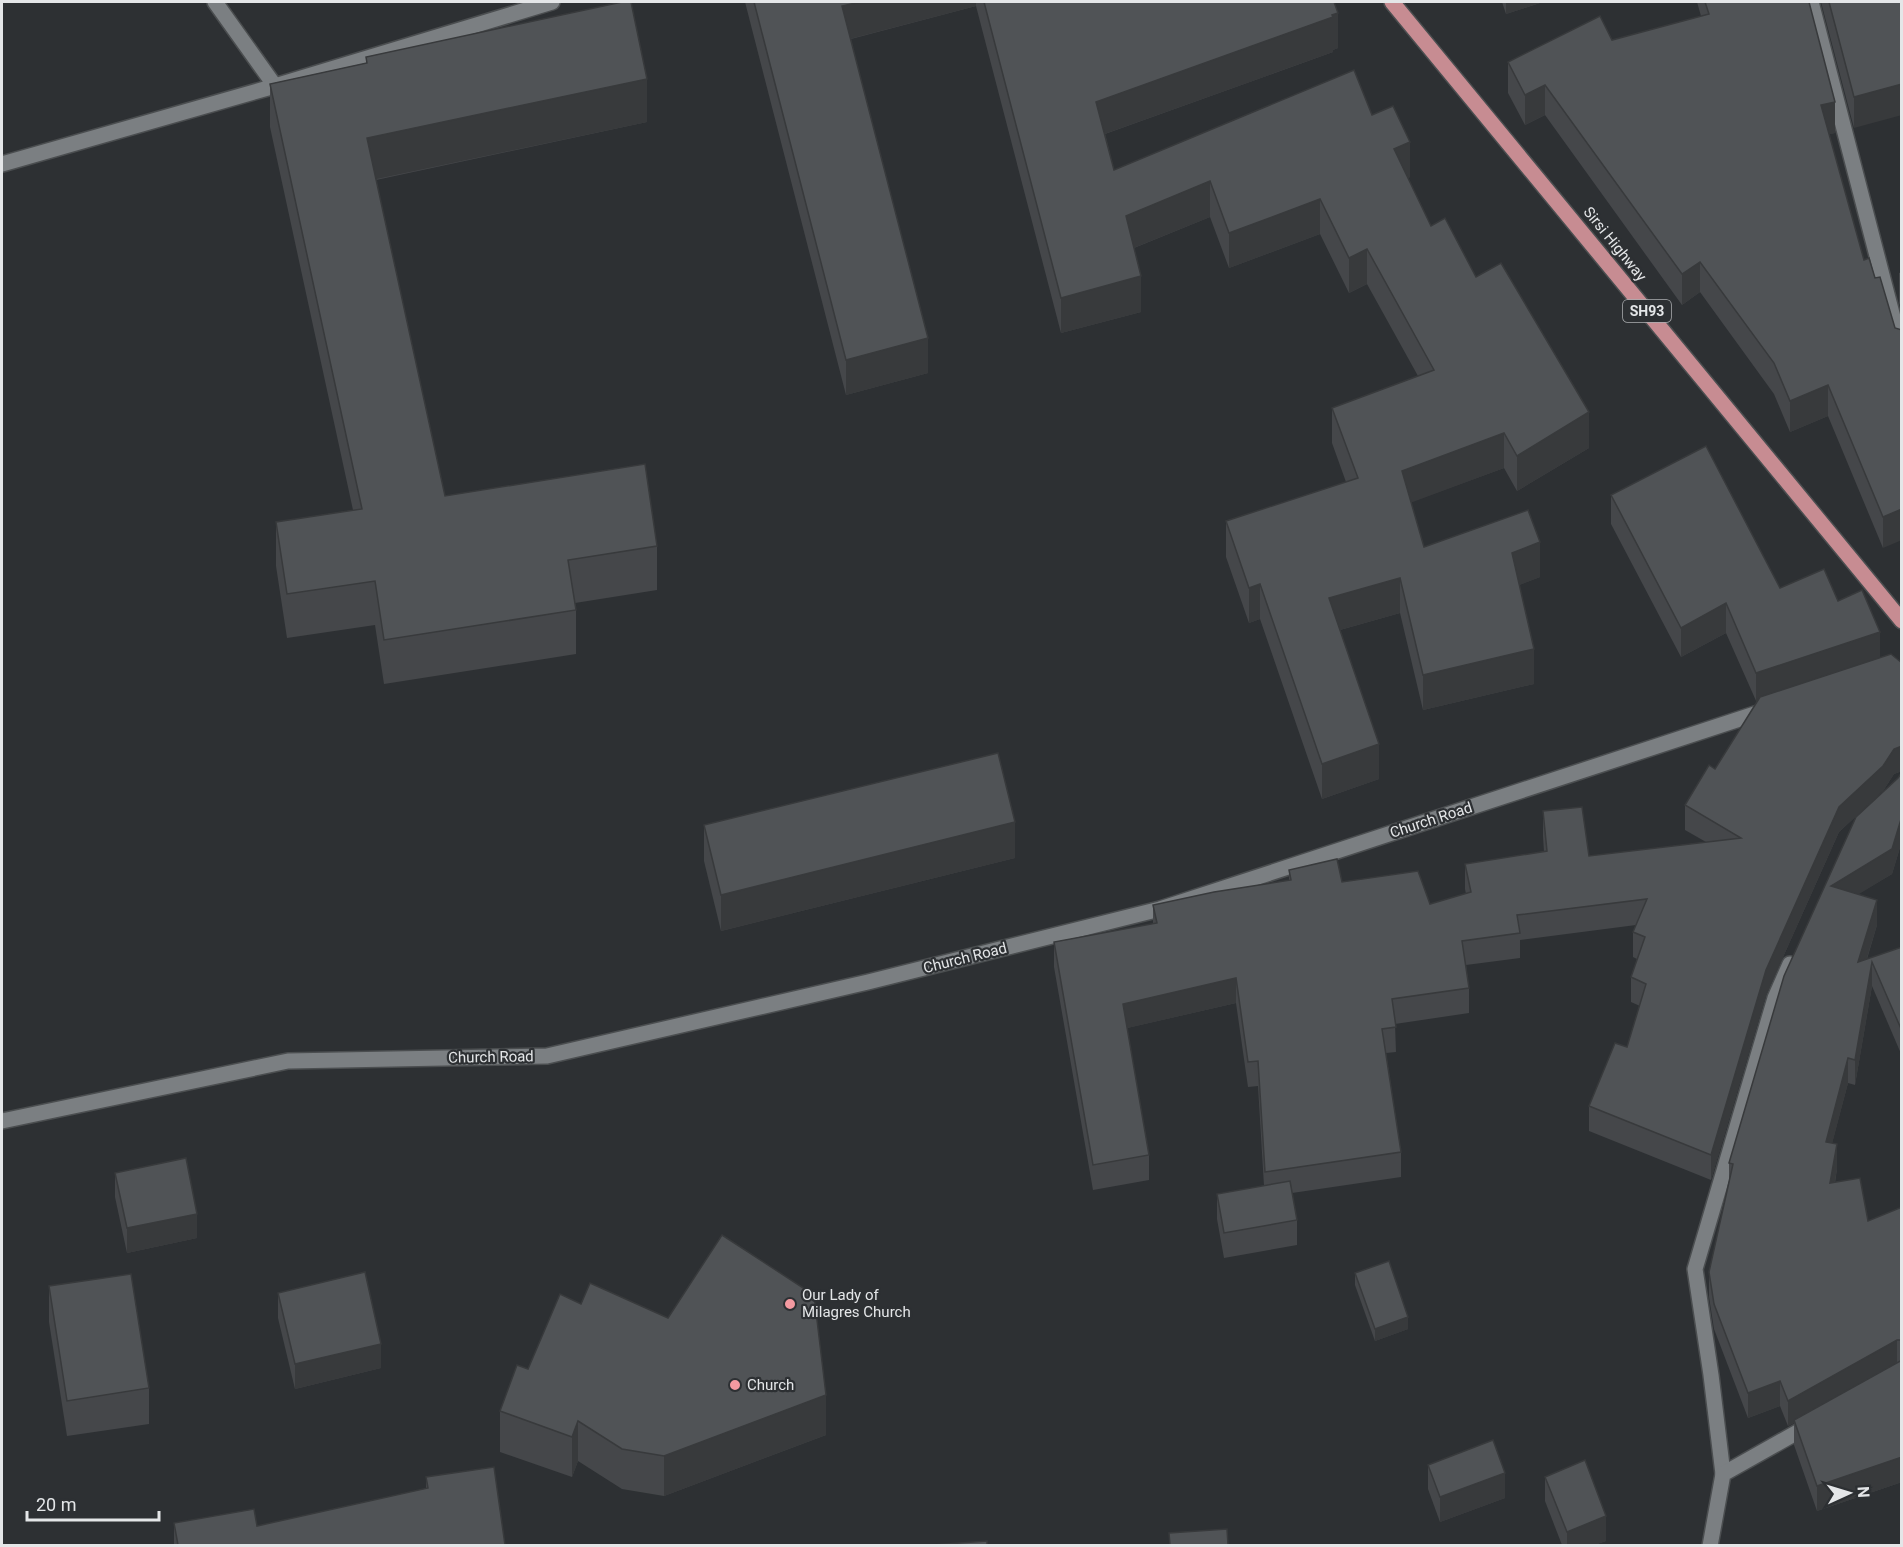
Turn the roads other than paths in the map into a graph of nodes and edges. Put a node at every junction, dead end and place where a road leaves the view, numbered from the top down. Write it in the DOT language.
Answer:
graph roads {
  1 [pos="215,2"];
  2 [pos="552,2"];
  3 [pos="1392,2"];
  4 [pos="1811,2"];
  5 [pos="275,86"];
  6 [pos="2,164"];
  7 [pos="1902,352"];
  8 [pos="1902,621"];
  9 [pos="1782,705"];
  10 [pos="1795,955"];
  11 [pos="2,1121"];
  12 [pos="1822,1418"];
  13 [pos="1723,1474"];
  14 [pos="1710,1545"];
  1 -- 5 [label="street"];
  2 -- 5 [label="street"];
  3 -- 8 [label="main road, Sirsi Highway / SH93"];
  4 -- 7 [label="street"];
  5 -- 6 [label="street"];
  9 -- 11 [label="street, Church Road"];
  10 -- 13 [label="street"];
  12 -- 13 [label="street"];
  13 -- 14 [label="street"];
}
